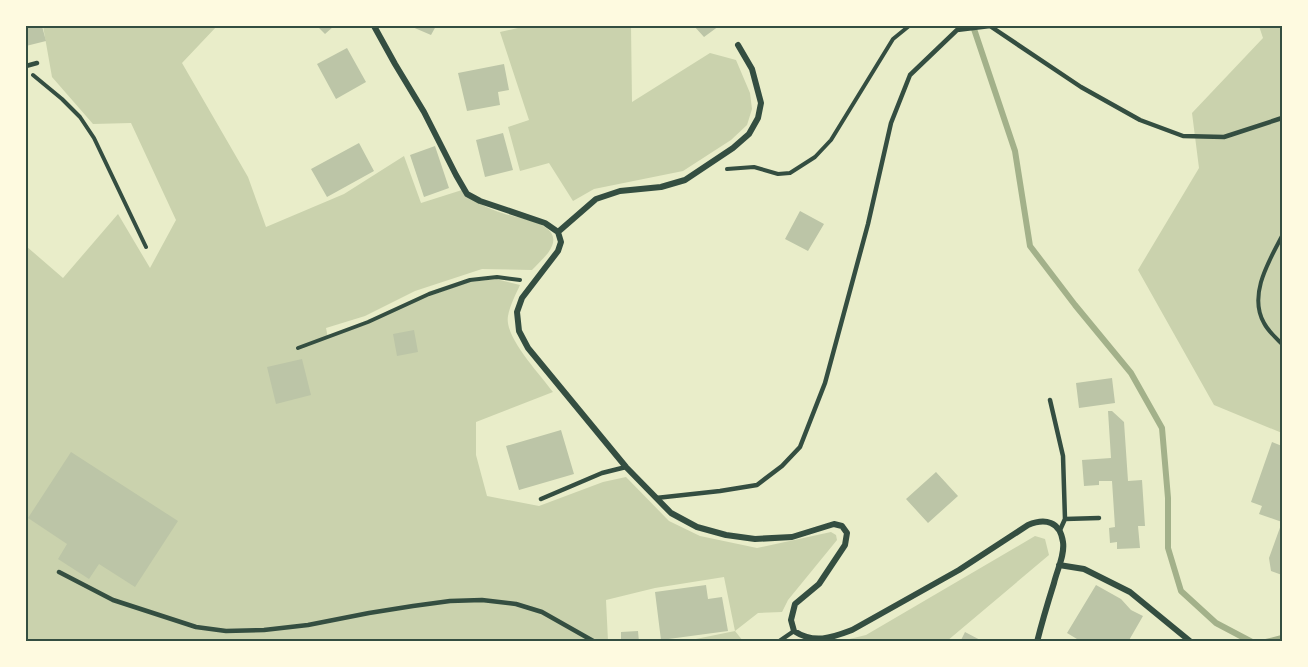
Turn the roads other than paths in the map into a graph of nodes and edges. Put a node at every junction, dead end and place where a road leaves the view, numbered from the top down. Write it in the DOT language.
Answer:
graph roads {
  1 [pos="374,26"];
  2 [pos="738,45"];
  3 [pos="37,63"];
  4 [pos="26,67"];
  5 [pos="1282,118"];
  6 [pos="558,232"];
  7 [pos="1050,399"];
  8 [pos="626,467"];
  9 [pos="656,498"];
  10 [pos="541,499"];
  11 [pos="1099,518"];
  12 [pos="1065,519"];
  13 [pos="1060,530"];
  14 [pos="1059,565"];
  15 [pos="59,572"];
  16 [pos="794,631"];
  17 [pos="595,642"];
  18 [pos="778,642"];
  19 [pos="1037,642"];
  20 [pos="1191,642"];
  1 -- 6 [label="street"];
  2 -- 6 [label="street"];
  3 -- 4 [label="lane"];
  5 -- 9 [label="lane"];
  6 -- 8 [label="street"];
  7 -- 12 [label="lane"];
  8 -- 9 [label="street"];
  8 -- 10 [label="lane"];
  9 -- 16 [label="street"];
  11 -- 12 [label="lane"];
  12 -- 13 [label="lane"];
  13 -- 14 [label="street"];
  13 -- 16 [label="street"];
  14 -- 19 [label="street"];
  14 -- 20 [label="street"];
  15 -- 17 [label="lane"];
  16 -- 18 [label="lane"];
}
